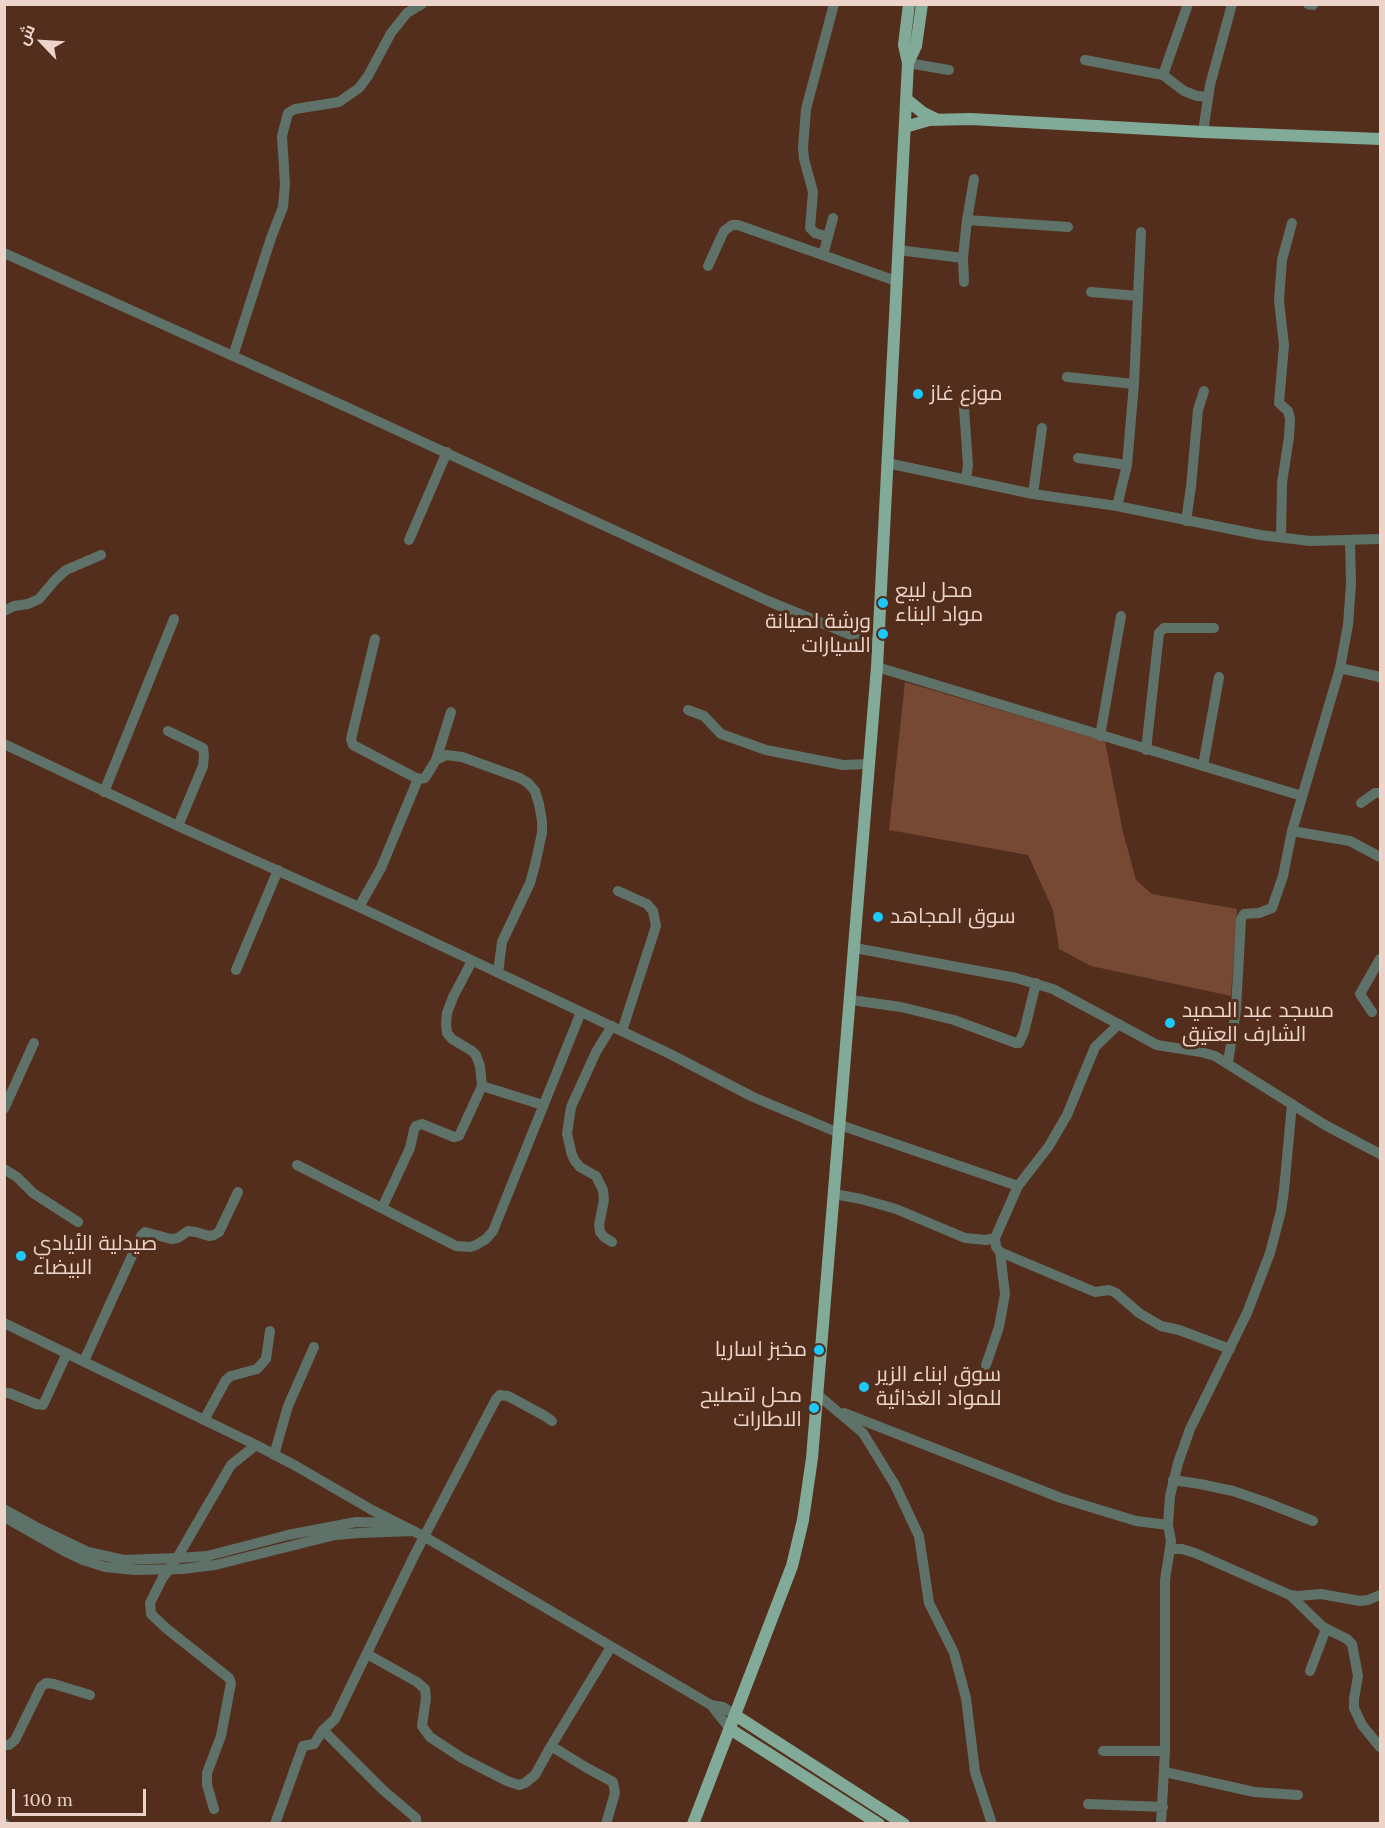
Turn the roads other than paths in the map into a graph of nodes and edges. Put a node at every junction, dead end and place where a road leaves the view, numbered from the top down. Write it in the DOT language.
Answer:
graph roads {
  1 [pos="422,4"];
  2 [pos="834,4"];
  3 [pos="909,4"];
  4 [pos="922,4"];
  5 [pos="1188,4"];
  6 [pos="1308,4"];
  7 [pos="1231,5"];
  8 [pos="1313,5"];
  9 [pos="1085,60"];
  10 [pos="908,63"];
  11 [pos="949,70"];
  12 [pos="1163,75"];
  13 [pos="1208,97"];
  14 [pos="906,99"];
  15 [pos="937,120"];
  16 [pos="905,128"];
  17 [pos="1203,132"];
  18 [pos="1380,139"];
  19 [pos="974,179"];
  20 [pos="833,218"];
  21 [pos="967,220"];
  22 [pos="1292,223"];
  23 [pos="1068,227"];
  24 [pos="1141,232"];
  25 [pos="828,237"];
  26 [pos="898,250"];
  27 [pos="4,253"];
  28 [pos="823,255"];
  29 [pos="963,258"];
  30 [pos="708,266"];
  31 [pos="896,281"];
  32 [pos="964,282"];
  33 [pos="1091,292"];
  34 [pos="1138,296"];
  35 [pos="233,357"];
  36 [pos="1067,377"];
  37 [pos="1134,384"];
  38 [pos="1204,391"];
  39 [pos="964,408"];
  40 [pos="1042,428"];
  41 [pos="447,452"];
  42 [pos="1078,458"];
  43 [pos="887,463"];
  44 [pos="1126,465"];
  45 [pos="966,479"];
  46 [pos="1032,494"];
  47 [pos="1117,506"];
  48 [pos="1186,521"];
  49 [pos="1281,537"];
  50 [pos="1380,539"];
  51 [pos="409,540"];
  52 [pos="1350,541"];
  53 [pos="101,555"];
  54 [pos="4,612"];
  55 [pos="1120,616"];
  56 [pos="174,619"];
  57 [pos="1214,628"];
  58 [pos="375,639"];
  59 [pos="878,646"];
  60 [pos="877,667"];
  61 [pos="1340,668"];
  62 [pos="1219,677"];
  63 [pos="1380,677"];
  64 [pos="688,710"];
  65 [pos="451,711"];
  66 [pos="168,731"];
  67 [pos="1100,736"];
  68 [pos="4,744"];
  69 [pos="1146,750"];
  70 [pos="436,760"];
  71 [pos="869,764"];
  72 [pos="1203,766"];
  73 [pos="417,778"];
  74 [pos="104,792"];
  75 [pos="1380,793"];
  76 [pos="1302,796"];
  77 [pos="1361,803"];
  78 [pos="178,826"];
  79 [pos="1292,831"];
  80 [pos="1380,857"];
  81 [pos="278,870"];
  82 [pos="618,891"];
  83 [pos="359,907"];
  84 [pos="855,948"];
  85 [pos="1380,959"];
  86 [pos="472,961"];
  87 [pos="236,970"];
  88 [pos="498,973"];
  89 [pos="1036,983"];
  90 [pos="851,1000"];
  91 [pos="581,1012"];
  92 [pos="1372,1012"];
  93 [pos="1119,1024"];
  94 [pos="612,1026"];
  95 [pos="622,1031"];
  96 [pos="34,1043"];
  97 [pos="1228,1063"];
  98 [pos="482,1086"];
  99 [pos="1292,1104"];
  100 [pos="543,1106"];
  101 [pos="4,1109"];
  102 [pos="840,1129"];
  103 [pos="1380,1154"];
  104 [pos="297,1165"];
  105 [pos="4,1169"];
  106 [pos="1018,1186"];
  107 [pos="238,1192"];
  108 [pos="834,1194"];
  109 [pos="382,1208"];
  110 [pos="78,1222"];
  111 [pos="994,1238"];
  112 [pos="612,1242"];
  113 [pos="1000,1252"];
  114 [pos="4,1323"];
  115 [pos="270,1331"];
  116 [pos="314,1347"];
  117 [pos="1230,1349"];
  118 [pos="67,1353"];
  119 [pos="84,1361"];
  120 [pos="986,1365"];
  121 [pos="4,1393"];
  122 [pos="818,1395"];
  123 [pos="836,1410"];
  124 [pos="204,1420"];
  125 [pos="552,1422"];
  126 [pos="256,1445"];
  127 [pos="274,1455"];
  128 [pos="1173,1480"];
  129 [pos="4,1509"];
  130 [pos="4,1517"];
  131 [pos="1313,1521"];
  132 [pos="401,1524"];
  133 [pos="1168,1525"];
  134 [pos="414,1531"];
  135 [pos="425,1537"];
  136 [pos="1170,1550"];
  137 [pos="177,1558"];
  138 [pos="169,1569"];
  139 [pos="1290,1595"];
  140 [pos="1380,1595"];
  141 [pos="1326,1629"];
  142 [pos="611,1647"];
  143 [pos="367,1654"];
  144 [pos="1310,1671"];
  145 [pos="90,1695"];
  146 [pos="711,1705"];
  147 [pos="735,1715"];
  148 [pos="730,1729"];
  149 [pos="323,1730"];
  150 [pos="4,1745"];
  151 [pos="551,1746"];
  152 [pos="1380,1747"];
  153 [pos="1103,1751"];
  154 [pos="1165,1751"];
  155 [pos="1164,1772"];
  156 [pos="1298,1796"];
  157 [pos="1088,1803"];
  158 [pos="1163,1807"];
  159 [pos="214,1809"];
  160 [pos="275,1824"];
  161 [pos="416,1824"];
  162 [pos="606,1824"];
  163 [pos="693,1824"];
  164 [pos="879,1824"];
  165 [pos="904,1824"];
  166 [pos="992,1824"];
  167 [pos="1161,1824"];
  1 -- 35 [label="street"];
  2 -- 25 [label="street"];
  3 -- 10 [label="main road"];
  4 -- 10 [label="main road"];
  5 -- 12 [label="street"];
  6 -- 8 [label="street"];
  7 -- 13 [label="street"];
  9 -- 12 [label="street"];
  10 -- 11 [label="street"];
  10 -- 14 [label="main road"];
  12 -- 13 [label="street"];
  13 -- 17 [label="street"];
  14 -- 15 [label="main road"];
  14 -- 16 [label="main road"];
  15 -- 16 [label="main road"];
  15 -- 17 [label="main road"];
  16 -- 26 [label="main road"];
  17 -- 18 [label="main road"];
  19 -- 21 [label="street"];
  20 -- 25 [label="street"];
  21 -- 23 [label="street"];
  21 -- 29 [label="street"];
  22 -- 49 [label="street"];
  24 -- 34 [label="street"];
  25 -- 28 [label="street"];
  26 -- 29 [label="street"];
  26 -- 31 [label="main road"];
  27 -- 35 [label="street"];
  28 -- 30 [label="street"];
  28 -- 31 [label="street"];
  29 -- 32 [label="street"];
  31 -- 43 [label="main road"];
  33 -- 34 [label="street"];
  34 -- 37 [label="street"];
  35 -- 41 [label="street"];
  36 -- 37 [label="street"];
  37 -- 44 [label="street"];
  38 -- 48 [label="street"];
  39 -- 45 [label="street"];
  40 -- 46 [label="street"];
  41 -- 51 [label="street"];
  41 -- 59 [label="street"];
  42 -- 44 [label="street"];
  43 -- 45 [label="street"];
  43 -- 59 [label="main road"];
  44 -- 47 [label="street"];
  45 -- 46 [label="street"];
  46 -- 47 [label="street"];
  47 -- 48 [label="street"];
  48 -- 49 [label="street"];
  49 -- 52 [label="street"];
  50 -- 52 [label="street"];
  52 -- 61 [label="street"];
  53 -- 54 [label="street"];
  55 -- 67 [label="street"];
  56 -- 74 [label="street"];
  57 -- 69 [label="street"];
  58 -- 73 [label="street"];
  59 -- 60 [label="main road"];
  60 -- 67 [label="street"];
  60 -- 71 [label="main road"];
  61 -- 63 [label="street"];
  61 -- 76 [label="street"];
  62 -- 72 [label="street"];
  64 -- 71 [label="street"];
  65 -- 70 [label="street"];
  66 -- 78 [label="street"];
  67 -- 69 [label="street"];
  68 -- 74 [label="street"];
  69 -- 72 [label="street"];
  70 -- 73 [label="street"];
  70 -- 88 [label="street"];
  71 -- 84 [label="main road"];
  72 -- 76 [label="street"];
  73 -- 83 [label="street"];
  74 -- 78 [label="street"];
  75 -- 77 [label="street"];
  76 -- 79 [label="street"];
  78 -- 81 [label="street"];
  79 -- 80 [label="street"];
  79 -- 97 [label="street"];
  81 -- 83 [label="street"];
  81 -- 87 [label="street"];
  82 -- 95 [label="street"];
  83 -- 86 [label="street"];
  84 -- 89 [label="street"];
  84 -- 90 [label="main road"];
  85 -- 92 [label="street"];
  86 -- 88 [label="street"];
  86 -- 98 [label="street"];
  88 -- 91 [label="street"];
  89 -- 90 [label="street"];
  89 -- 93 [label="street"];
  90 -- 102 [label="main road"];
  91 -- 94 [label="street"];
  91 -- 100 [label="street"];
  93 -- 97 [label="street"];
  93 -- 106 [label="street"];
  94 -- 95 [label="street"];
  94 -- 112 [label="street"];
  95 -- 102 [label="street"];
  96 -- 101 [label="street"];
  97 -- 99 [label="street"];
  98 -- 100 [label="street"];
  98 -- 109 [label="street"];
  99 -- 103 [label="street"];
  99 -- 117 [label="street"];
  100 -- 109 [label="street"];
  102 -- 106 [label="street"];
  102 -- 108 [label="main road"];
  104 -- 109 [label="street"];
  105 -- 110 [label="street"];
  106 -- 111 [label="street"];
  107 -- 119 [label="street"];
  108 -- 111 [label="street"];
  108 -- 122 [label="main road"];
  111 -- 113 [label="street"];
  113 -- 117 [label="street"];
  113 -- 120 [label="street"];
  114 -- 118 [label="street"];
  115 -- 124 [label="street"];
  116 -- 127 [label="street"];
  117 -- 128 [label="street"];
  118 -- 119 [label="street"];
  118 -- 121 [label="street"];
  119 -- 124 [label="street"];
  122 -- 123 [label="street"];
  122 -- 147 [label="main road"];
  123 -- 133 [label="street"];
  123 -- 166 [label="street"];
  124 -- 126 [label="street"];
  125 -- 135 [label="street"];
  126 -- 127 [label="street"];
  126 -- 137 [label="street"];
  127 -- 132 [label="street"];
  128 -- 131 [label="street"];
  128 -- 133 [label="street"];
  129 -- 137 [label="street"];
  130 -- 138 [label="street"];
  132 -- 134 [label="street"];
  132 -- 137 [label="street"];
  133 -- 136 [label="street"];
  134 -- 135 [label="street"];
  134 -- 138 [label="street"];
  135 -- 142 [label="street"];
  135 -- 143 [label="street"];
  136 -- 139 [label="street"];
  136 -- 154 [label="street"];
  137 -- 138 [label="street"];
  138 -- 159 [label="street"];
  139 -- 140 [label="street"];
  139 -- 141 [label="street"];
  141 -- 144 [label="street"];
  141 -- 152 [label="street"];
  142 -- 146 [label="street"];
  142 -- 151 [label="street"];
  143 -- 149 [label="street"];
  143 -- 151 [label="street"];
  145 -- 150 [label="street"];
  146 -- 147 [label="street"];
  146 -- 148 [label="street"];
  147 -- 148 [label="main road"];
  147 -- 165 [label="main road"];
  148 -- 163 [label="main road"];
  148 -- 164 [label="main road"];
  149 -- 160 [label="street"];
  149 -- 161 [label="street"];
  151 -- 162 [label="street"];
  153 -- 154 [label="street"];
  154 -- 155 [label="street"];
  155 -- 156 [label="street"];
  155 -- 158 [label="street"];
  157 -- 158 [label="street"];
  158 -- 167 [label="street"];
}
